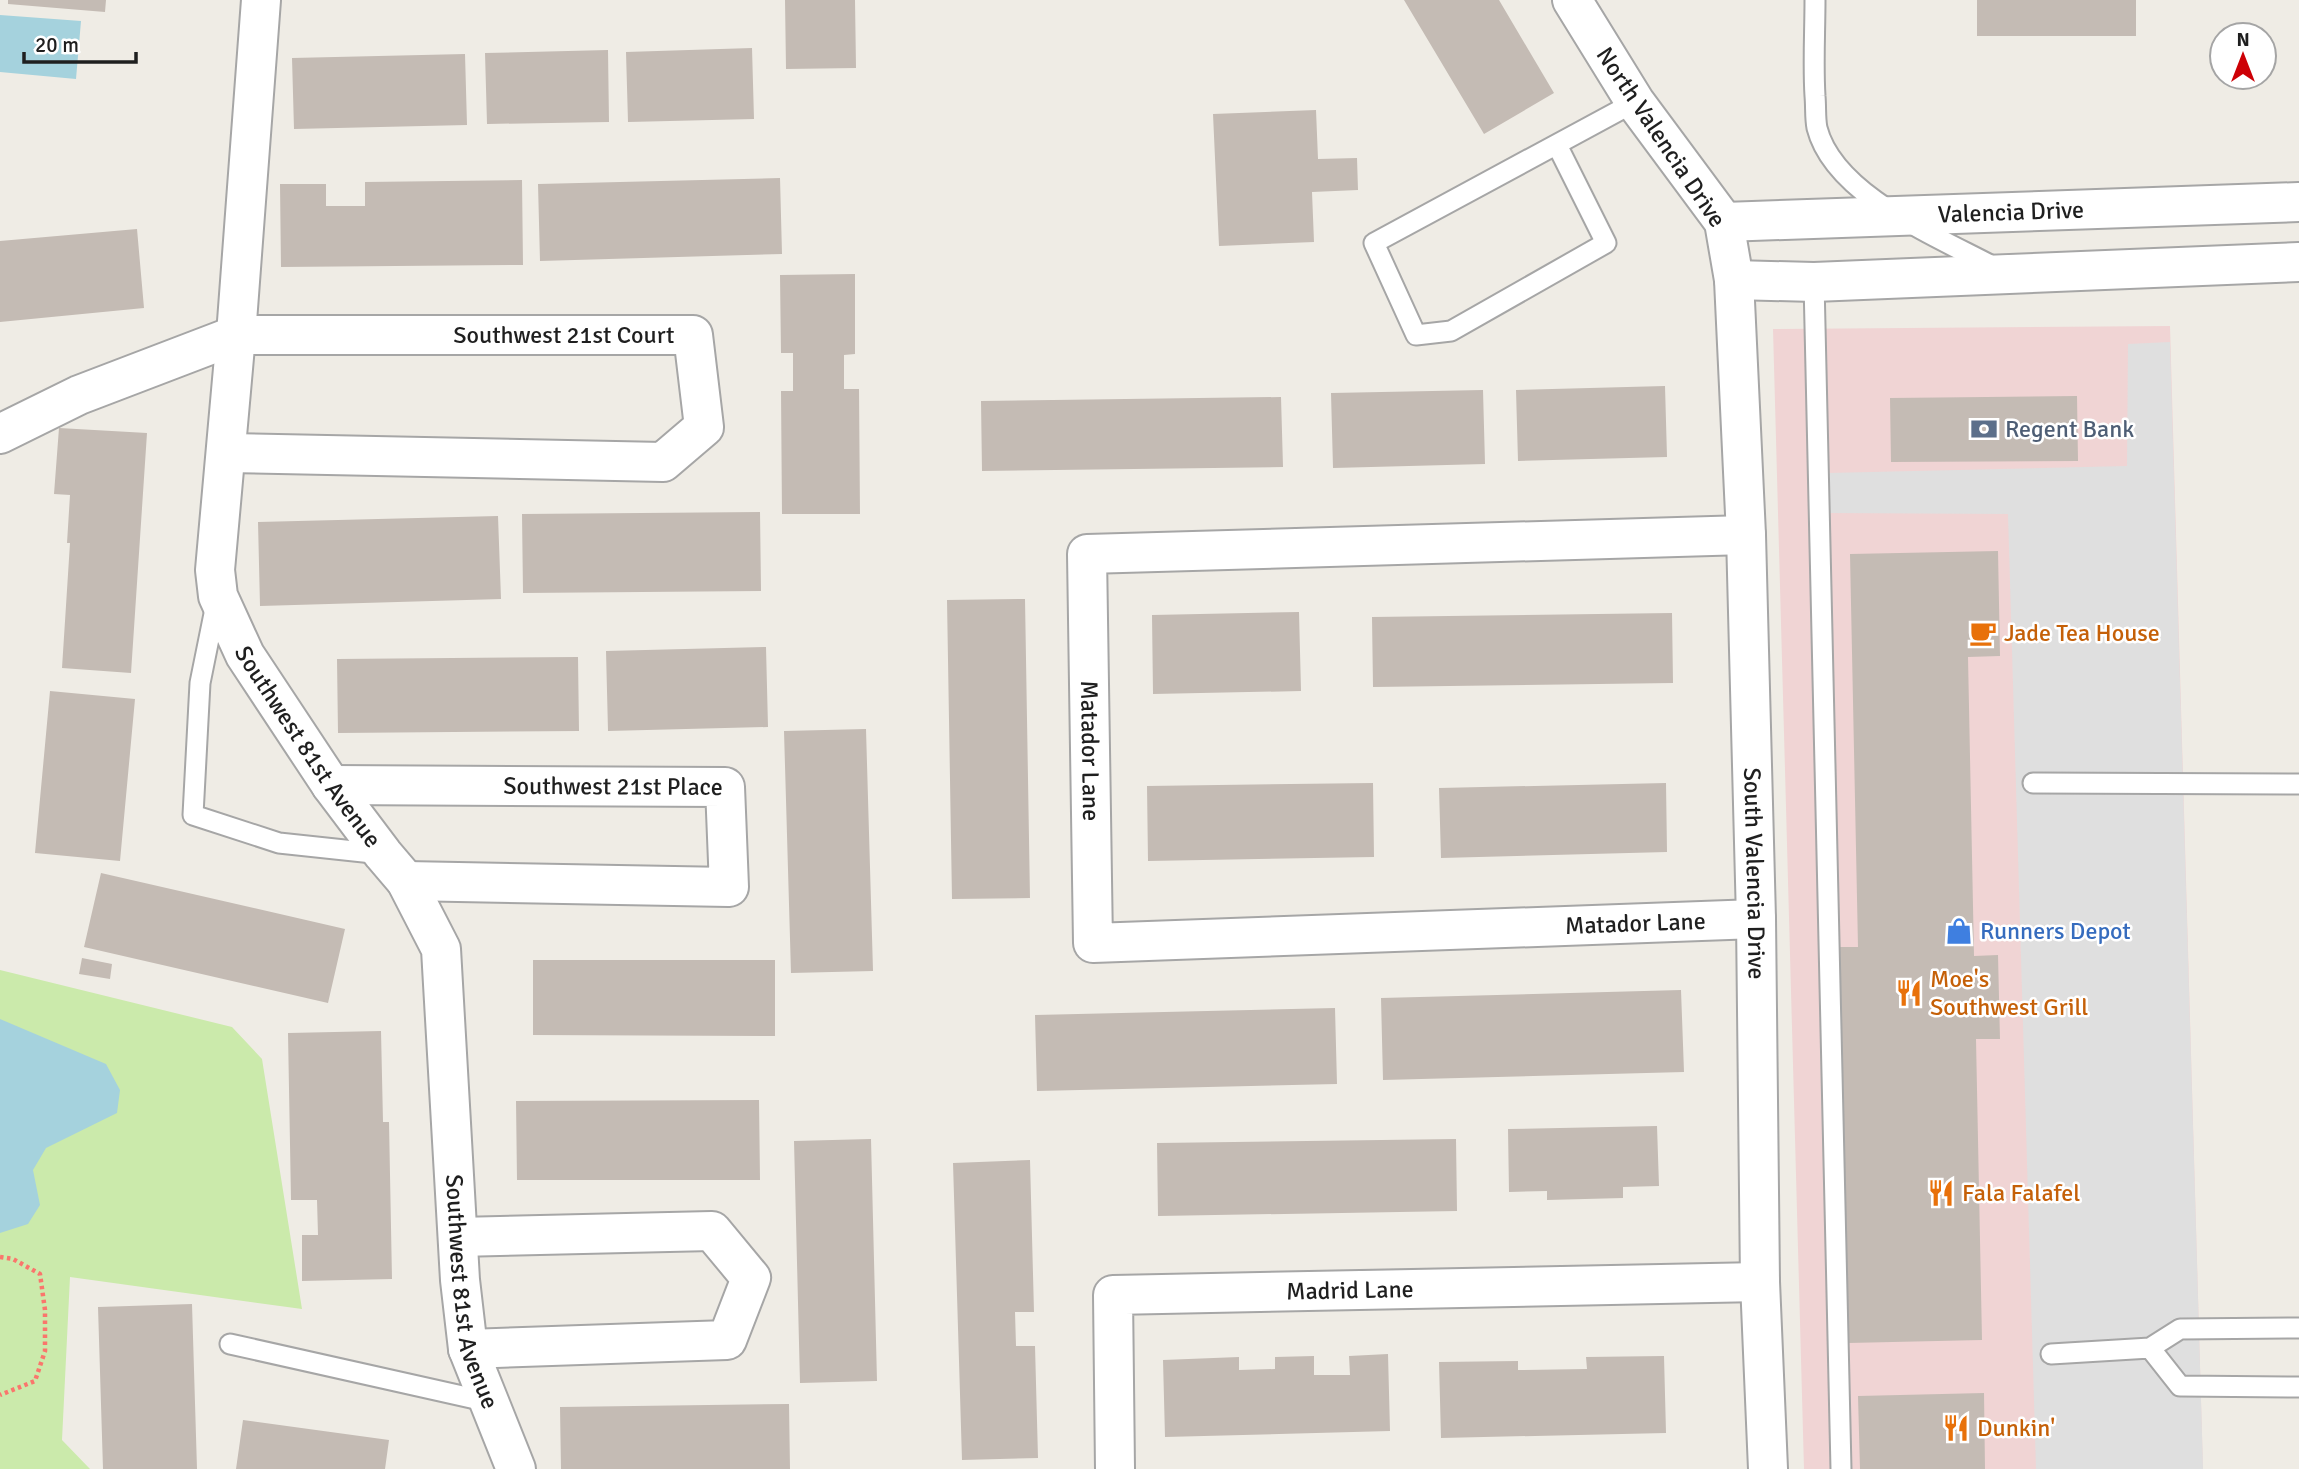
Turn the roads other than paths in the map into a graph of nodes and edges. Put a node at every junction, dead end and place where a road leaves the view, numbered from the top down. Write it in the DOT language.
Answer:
graph roads {
  1 [pos="261,0"];
  2 [pos="1572,0"];
  3 [pos="1815,0"];
  4 [pos="1635,102"];
  5 [pos="1557,145"];
  6 [pos="2299,202"];
  7 [pos="1900,216"];
  8 [pos="1724,222"];
  9 [pos="2299,262"];
  10 [pos="2004,273"];
  11 [pos="1734,280"];
  12 [pos="1815,282"];
  13 [pos="236,335"];
  14 [pos="0,434"];
  15 [pos="226,453"];
  16 [pos="1746,535"];
  17 [pos="218,596"];
  18 [pos="2033,783"];
  19 [pos="2299,784"];
  20 [pos="331,785"];
  21 [pos="395,867"];
  22 [pos="1756,919"];
  23 [pos="458,1237"];
  24 [pos="1760,1282"];
  25 [pos="2299,1328"];
  26 [pos="230,1345"];
  27 [pos="2150,1348"];
  28 [pos="468,1349"];
  29 [pos="2051,1354"];
  30 [pos="2299,1387"];
  31 [pos="489,1402"];
  32 [pos="516,1469"];
  33 [pos="1115,1469"];
  34 [pos="1768,1469"];
  35 [pos="1841,1469"];
  1 -- 13 [label="street, Southwest 81st Avenue"];
  2 -- 4 [label="street, North Valencia Drive"];
  3 -- 7 [label="lane"];
  4 -- 5 [label="lane"];
  4 -- 8 [label="street, North Valencia Drive"];
  5 -- 5 [label="lane"];
  6 -- 7 [label="street, Valencia Drive"];
  7 -- 8 [label="street, Valencia Drive"];
  7 -- 10 [label="lane"];
  8 -- 11 [label="street, North Valencia Drive"];
  9 -- 10 [label="street"];
  10 -- 12 [label="street"];
  11 -- 12 [label="street"];
  11 -- 16 [label="street, South Valencia Drive"];
  12 -- 35 [label="lane"];
  13 -- 14 [label="street, Southwest 21st Court"];
  13 -- 15 [label="street, Southwest 81st Avenue"];
  13 -- 15 [label="street, Southwest 21st Court"];
  15 -- 17 [label="street, Southwest 81st Avenue"];
  16 -- 22 [label="street, South Valencia Drive"];
  16 -- 22 [label="street, Matador Lane"];
  17 -- 20 [label="street, Southwest 81st Avenue"];
  17 -- 21 [label="lane"];
  18 -- 19 [label="lane"];
  20 -- 21 [label="street, Southwest 81st Avenue"];
  20 -- 21 [label="street, Southwest 21st Place"];
  21 -- 23 [label="street, Southwest 81st Avenue"];
  22 -- 24 [label="street, South Valencia Drive"];
  23 -- 28 [label="street, Southwest 81st Avenue"];
  23 -- 28 [label="street"];
  24 -- 33 [label="street, Madrid Lane"];
  24 -- 34 [label="street, South Valencia Drive"];
  25 -- 27 [label="lane"];
  26 -- 31 [label="lane"];
  27 -- 29 [label="lane"];
  27 -- 30 [label="lane"];
  28 -- 31 [label="street, Southwest 81st Avenue"];
  31 -- 32 [label="street, Southwest 81st Avenue"];
}
